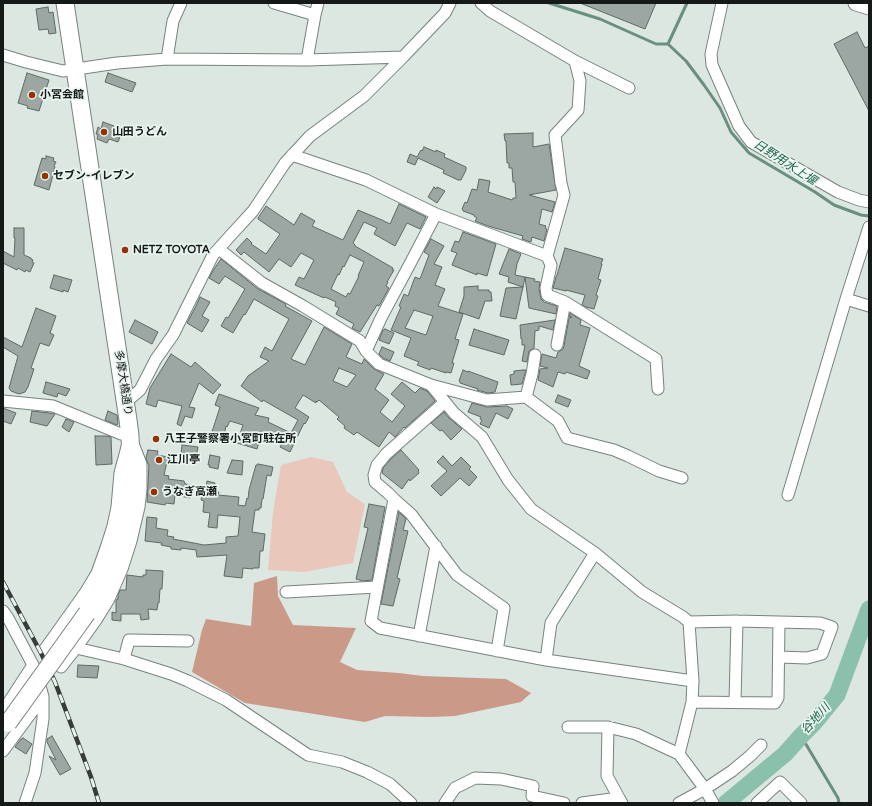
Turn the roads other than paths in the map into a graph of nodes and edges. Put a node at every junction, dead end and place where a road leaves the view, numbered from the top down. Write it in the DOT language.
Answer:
graph roads {
  1 [pos="65,3"];
  2 [pos="181,3"];
  3 [pos="274,3"];
  4 [pos="318,3"];
  5 [pos="450,3"];
  6 [pos="481,3"];
  7 [pos="722,3"];
  8 [pos="856,3"];
  9 [pos="869,7"];
  10 [pos="315,15"];
  11 [pos="3,55"];
  12 [pos="403,57"];
  13 [pos="167,59"];
  14 [pos="307,60"];
  15 [pos="575,61"];
  16 [pos="74,69"];
  17 [pos="629,88"];
  18 [pos="292,156"];
  19 [pos="869,202"];
  20 [pos="436,214"];
  21 [pos="869,227"];
  22 [pos="219,249"];
  23 [pos="547,256"];
  24 [pos="846,299"];
  25 [pos="565,302"];
  26 [pos="869,306"];
  27 [pos="557,345"];
  28 [pos="366,352"];
  29 [pos="535,355"];
  30 [pos="431,385"];
  31 [pos="658,389"];
  32 [pos="526,397"];
  33 [pos="3,401"];
  34 [pos="126,402"];
  35 [pos="445,402"];
  36 [pos="130,436"];
  37 [pos="682,478"];
  38 [pos="788,495"];
  39 [pos="394,499"];
  40 [pos="436,546"];
  41 [pos="595,553"];
  42 [pos="377,587"];
  43 [pos="286,592"];
  44 [pos="5,616"];
  45 [pos="737,621"];
  46 [pos="689,622"];
  47 [pos="779,622"];
  48 [pos="420,636"];
  49 [pos="188,641"];
  50 [pos="76,648"];
  51 [pos="497,651"];
  52 [pos="778,657"];
  53 [pos="124,659"];
  54 [pos="546,660"];
  55 [pos="33,665"];
  56 [pos="693,681"];
  57 [pos="43,697"];
  58 [pos="692,702"];
  59 [pos="736,702"];
  60 [pos="5,721"];
  61 [pos="568,727"];
  62 [pos="608,727"];
  63 [pos="760,745"];
  64 [pos="3,751"];
  65 [pos="679,754"];
  66 [pos="708,796"];
  67 [pos="531,799"];
  68 [pos="621,801"];
  69 [pos="25,803"];
  70 [pos="411,803"];
  71 [pos="446,803"];
  72 [pos="564,803"];
  73 [pos="582,803"];
  74 [pos="679,803"];
  75 [pos="756,803"];
  76 [pos="801,803"];
  1 -- 16 [label="main road, 多摩大橋通り"];
  2 -- 13 [label="street"];
  3 -- 10 [label="street"];
  4 -- 10 [label="street"];
  5 -- 12 [label="street"];
  6 -- 15 [label="street"];
  7 -- 19 [label="street"];
  8 -- 9 [label="main road"];
  10 -- 14 [label="street"];
  11 -- 16 [label="street"];
  12 -- 14 [label="street"];
  12 -- 18 [label="street"];
  13 -- 14 [label="street"];
  13 -- 16 [label="street"];
  15 -- 17 [label="street"];
  15 -- 23 [label="street"];
  16 -- 34 [label="main road, 多摩大橋通り"];
  18 -- 20 [label="street"];
  18 -- 22 [label="street"];
  20 -- 23 [label="street"];
  20 -- 28 [label="street"];
  21 -- 24 [label="street"];
  22 -- 28 [label="street"];
  22 -- 34 [label="street"];
  23 -- 25 [label="street"];
  24 -- 26 [label="street"];
  24 -- 38 [label="street"];
  25 -- 27 [label="street"];
  25 -- 31 [label="street"];
  28 -- 30 [label="street"];
  29 -- 32 [label="street"];
  30 -- 32 [label="street"];
  30 -- 35 [label="street"];
  32 -- 37 [label="street"];
  33 -- 36 [label="street"];
  34 -- 36 [label="main road, 多摩大橋通り"];
  35 -- 39 [label="street"];
  35 -- 41 [label="street"];
  36 -- 50 [label="street"];
  36 -- 50 [label="street"];
  36 -- 60 [label="main road, 多摩大橋通り, bridge"];
  39 -- 40 [label="street"];
  39 -- 42 [label="street"];
  40 -- 48 [label="street"];
  40 -- 51 [label="street"];
  41 -- 46 [label="street"];
  41 -- 54 [label="street"];
  42 -- 43 [label="street"];
  42 -- 48 [label="street"];
  44 -- 55 [label="street"];
  45 -- 46 [label="street"];
  45 -- 47 [label="street"];
  45 -- 59 [label="street"];
  46 -- 56 [label="street"];
  47 -- 52 [label="street"];
  47 -- 52 [label="street"];
  48 -- 51 [label="street"];
  49 -- 53 [label="street"];
  50 -- 53 [label="street"];
  51 -- 54 [label="street"];
  52 -- 59 [label="street"];
  53 -- 70 [label="street"];
  54 -- 56 [label="street"];
  55 -- 57 [label="street"];
  55 -- 60 [label="street"];
  56 -- 58 [label="street"];
  57 -- 64 [label="street"];
  57 -- 69 [label="street"];
  58 -- 59 [label="street"];
  58 -- 65 [label="street"];
  61 -- 62 [label="street"];
  62 -- 65 [label="street"];
  62 -- 68 [label="street"];
  63 -- 66 [label="street"];
  65 -- 66 [label="street"];
  66 -- 74 [label="street"];
  67 -- 71 [label="street"];
  67 -- 72 [label="street"];
  68 -- 73 [label="street"];
  75 -- 76 [label="street"];
}
